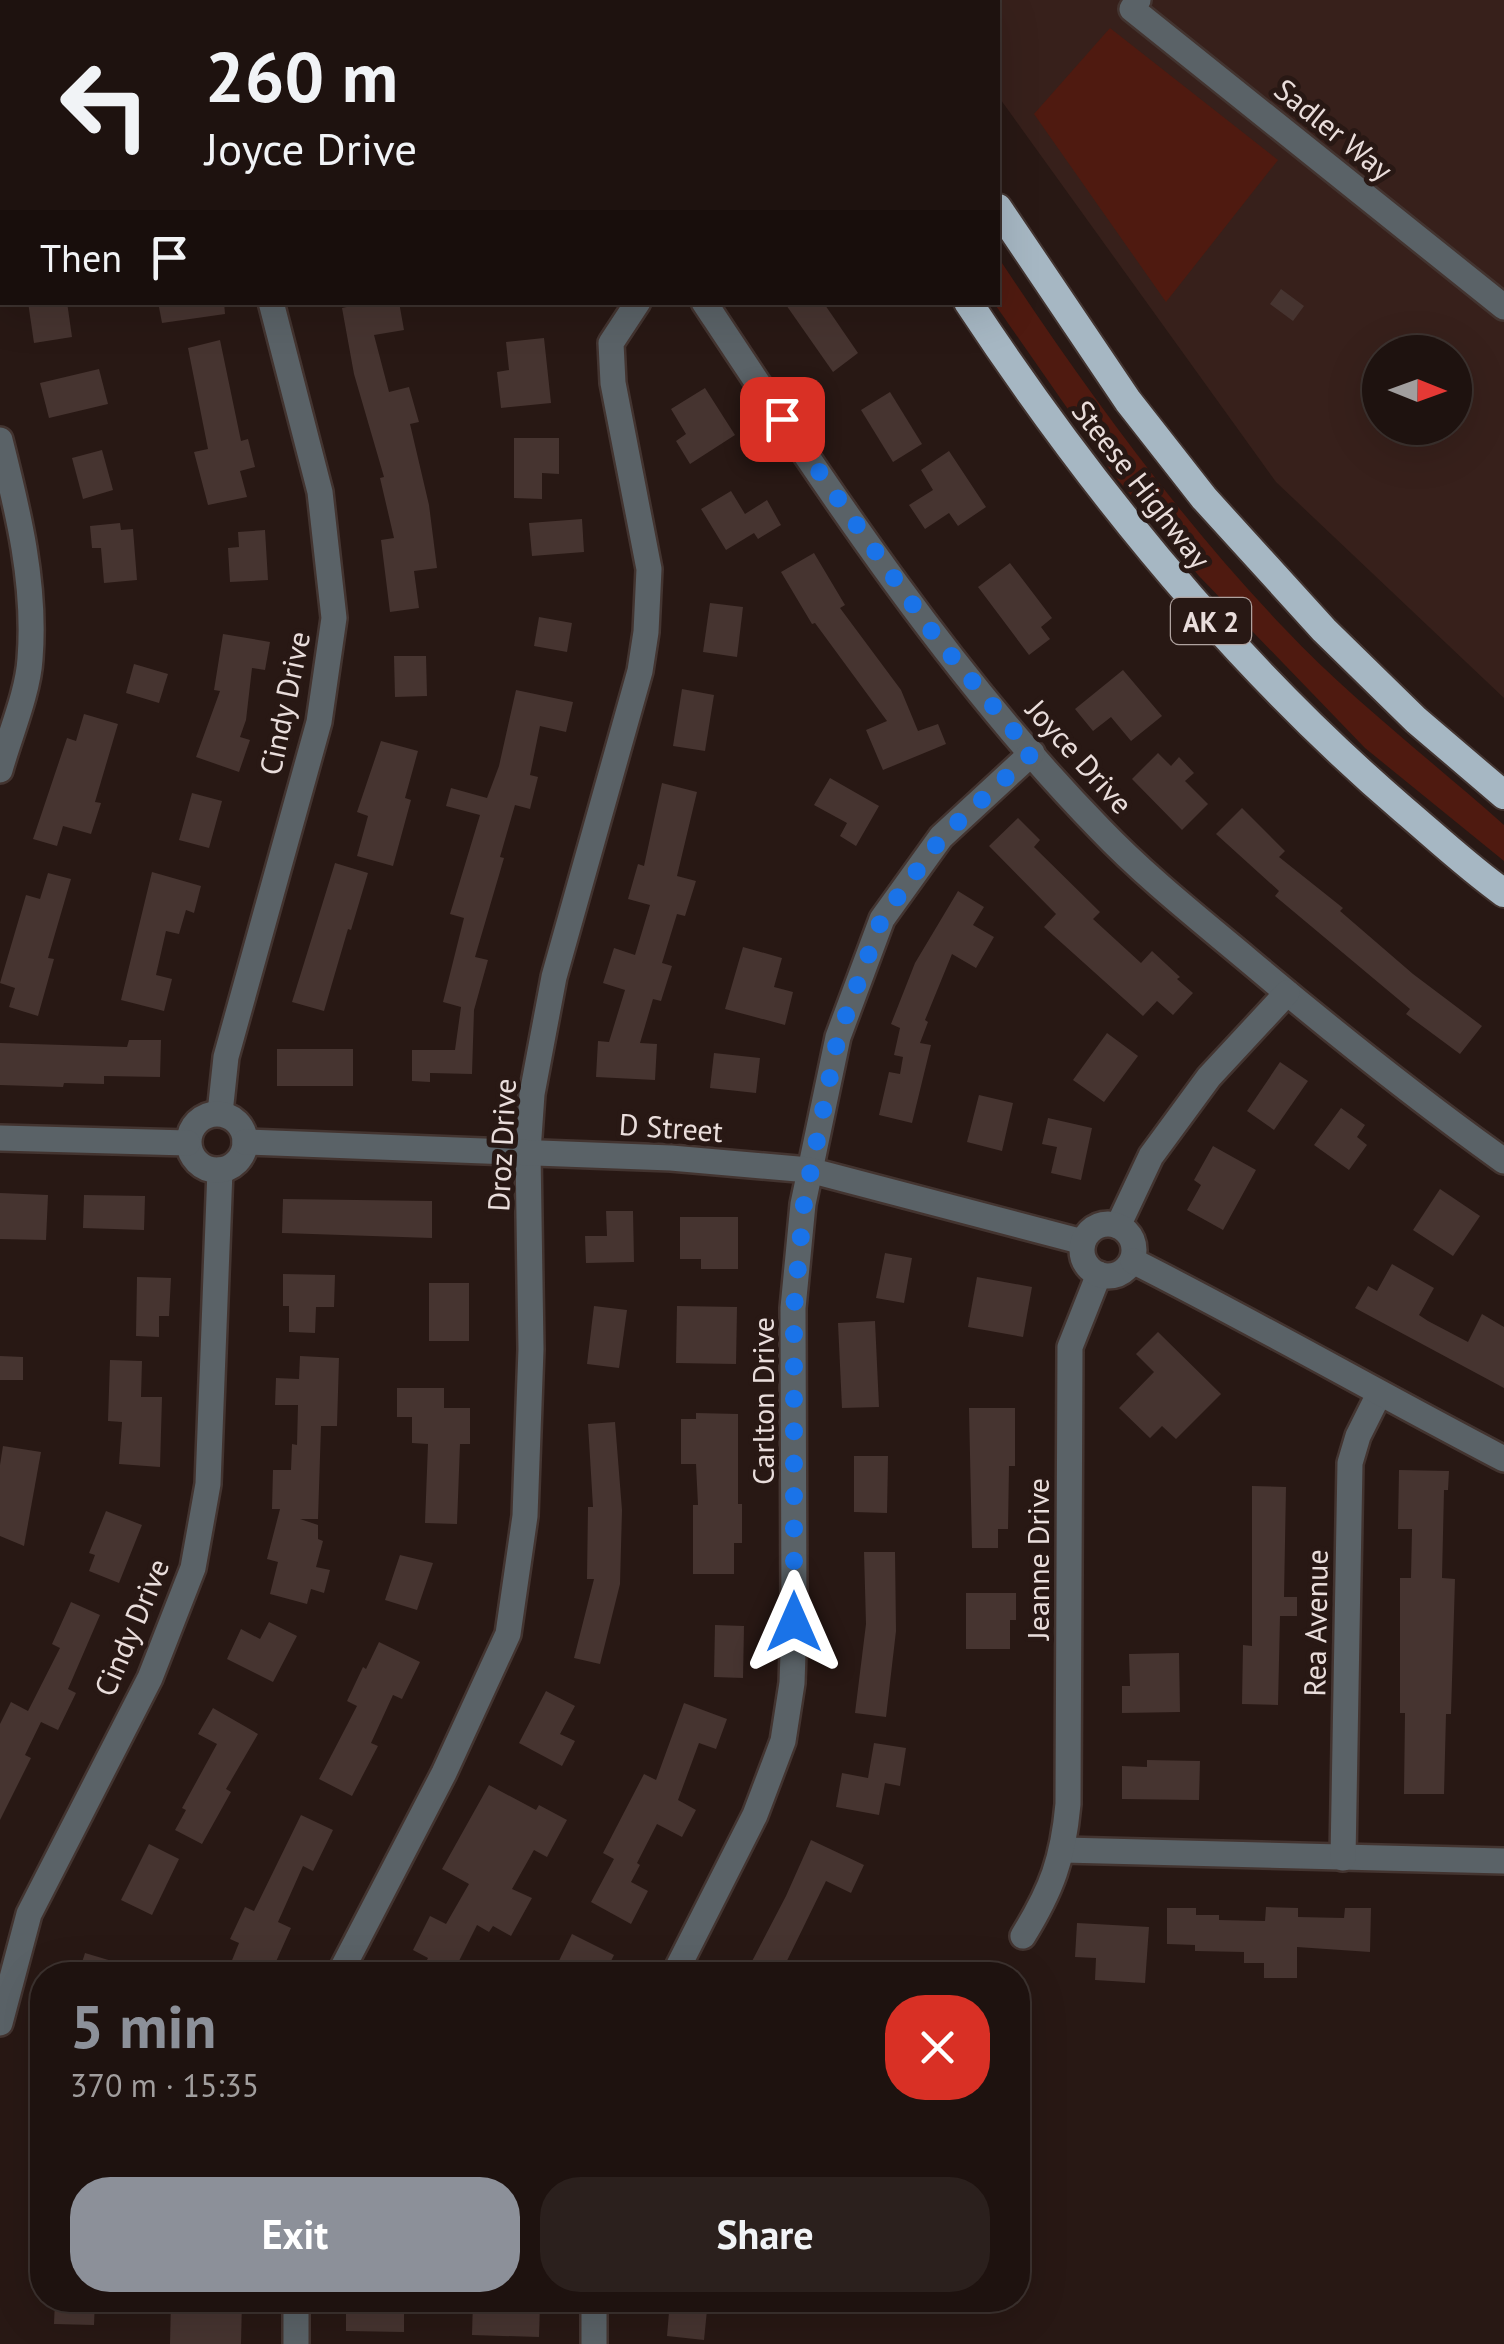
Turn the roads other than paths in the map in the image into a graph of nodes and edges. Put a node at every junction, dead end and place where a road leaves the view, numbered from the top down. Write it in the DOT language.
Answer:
graph roads {
  1 [pos="1138,0"];
  2 [pos="1000,211"];
  3 [pos="272,305"];
  4 [pos="636,305"];
  5 [pos="706,305"];
  6 [pos="970,305"];
  7 [pos="1504,306"];
  8 [pos="0,440"];
  9 [pos="1032,753"];
  10 [pos="0,770"];
  11 [pos="1504,796"];
  12 [pos="1504,893"];
  13 [pos="1287,993"];
  14 [pos="220,1114"];
  15 [pos="0,1138"];
  16 [pos="245,1142"];
  17 [pos="188,1143"];
  18 [pos="528,1151"];
  19 [pos="1504,1162"];
  20 [pos="220,1170"];
  21 [pos="809,1170"];
  22 [pos="1118,1226"];
  23 [pos="1083,1242"];
  24 [pos="1132,1261"];
  25 [pos="1099,1274"];
  26 [pos="1379,1394"];
  27 [pos="1504,1459"];
  28 [pos="1064,1850"];
  29 [pos="1343,1858"];
  30 [pos="1504,1861"];
  31 [pos="1023,1936"];
  32 [pos="346,1962"];
  33 [pos="681,1962"];
  34 [pos="0,2023"];
  35 [pos="296,2312"];
  36 [pos="594,2312"];
  37 [pos="296,2344"];
  38 [pos="594,2344"];
  1 -- 7 [label="street, Sadler Way"];
  2 -- 11 [label="highway, Steese Highway / AK 2"];
  3 -- 14 [label="street, Cindy Drive"];
  4 -- 18 [label="street, Droz Drive"];
  5 -- 9 [label="street, Joyce Drive"];
  6 -- 12 [label="highway, Steese Highway / AK 2"];
  8 -- 10 [label="street"];
  9 -- 13 [label="street, Joyce Drive"];
  9 -- 21 [label="street, Carlton Drive"];
  13 -- 19 [label="street, Joyce Drive"];
  13 -- 22 [label="street"];
  14 -- 16 [label="street"];
  14 -- 17 [label="street"];
  15 -- 17 [label="street"];
  16 -- 18 [label="street, D Street"];
  16 -- 20 [label="street"];
  17 -- 20 [label="street"];
  18 -- 21 [label="street, D Street"];
  18 -- 32 [label="street, Droz Drive"];
  20 -- 34 [label="street, Cindy Drive"];
  21 -- 23 [label="street, D Street"];
  21 -- 33 [label="street, Carlton Drive"];
  22 -- 23 [label="street"];
  22 -- 24 [label="street"];
  23 -- 25 [label="street"];
  24 -- 25 [label="street"];
  24 -- 26 [label="street"];
  25 -- 28 [label="street, Jeanne Drive"];
  26 -- 27 [label="street"];
  26 -- 29 [label="street, Rea Avenue"];
  28 -- 29 [label="street"];
  28 -- 31 [label="street, Jeanne Drive"];
  29 -- 30 [label="street"];
  35 -- 37 [label="street"];
  36 -- 38 [label="street"];
}
